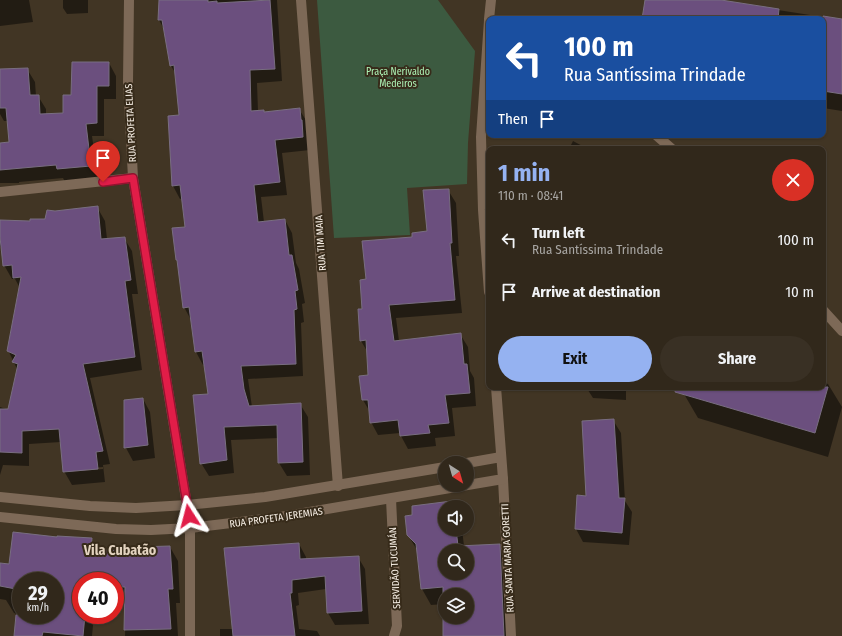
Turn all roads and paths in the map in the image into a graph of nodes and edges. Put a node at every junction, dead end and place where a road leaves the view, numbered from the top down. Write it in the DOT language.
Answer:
graph roads {
  1 [pos="129,0"];
  2 [pos="301,0"];
  3 [pos="491,0"];
  4 [pos="489,16"];
  5 [pos="486,56"];
  6 [pos="659,138"];
  7 [pos="669,146"];
  8 [pos="133,178"];
  9 [pos="0,192"];
  10 [pos="486,251"];
  11 [pos="826,313"];
  12 [pos="842,331"];
  13 [pos="496,390"];
  14 [pos="502,457"];
  15 [pos="474,462"];
  16 [pos="438,468"];
  17 [pos="503,479"];
  18 [pos="338,486"];
  19 [pos="0,497"];
  20 [pos="391,498"];
  21 [pos="187,505"];
  22 [pos="0,517"];
  23 [pos="190,528"];
  24 [pos="190,636"];
  25 [pos="394,636"];
  26 [pos="511,636"];
  1 -- 8 [label="street, RUA PROFETA ELIAS"];
  2 -- 18 [label="street, RUA TIM MAIA"];
  3 -- 4 [label="street"];
  5 -- 10 [label="street"];
  6 -- 7 [label="street"];
  8 -- 9 [label="street"];
  8 -- 21 [label="street, RUA PROFETA ELIAS"];
  11 -- 12 [label="street"];
  13 -- 14 [label="street, RUA SANTA MARIA GORETTI"];
  14 -- 15 [label="street"];
  14 -- 17 [label="street, RUA SANTA MARIA GORETTI"];
  16 -- 18 [label="street"];
  17 -- 20 [label="street, RUA PROFETA JEREMIAS"];
  17 -- 26 [label="street, RUA SANTA MARIA GORETTI"];
  18 -- 21 [label="street"];
  19 -- 21 [label="street"];
  20 -- 23 [label="street, RUA PROFETA JEREMIAS"];
  20 -- 25 [label="street, SERVIDÃO TUCUMÁN"];
  21 -- 23 [label="street, RUA PROFETA ELIAS"];
  22 -- 23 [label="street, RUA PROFETA JEREMIAS"];
  23 -- 24 [label="street, RUA PROFETA ELIAS"];
}
